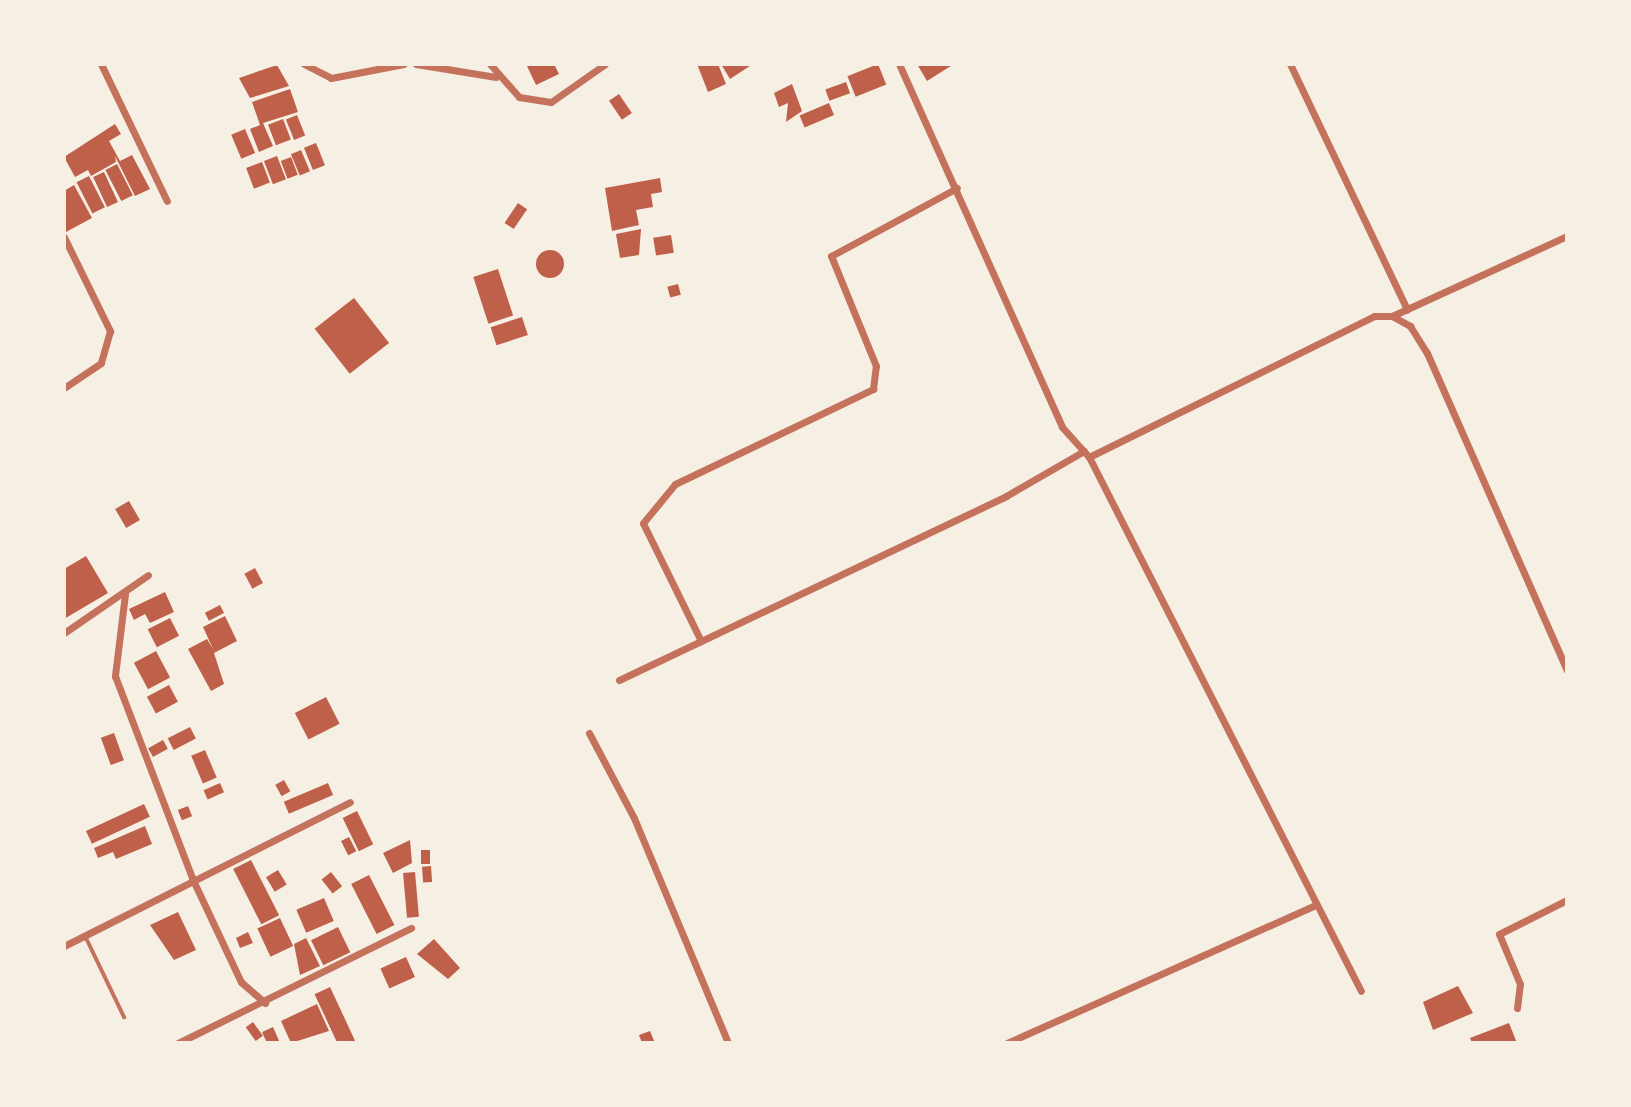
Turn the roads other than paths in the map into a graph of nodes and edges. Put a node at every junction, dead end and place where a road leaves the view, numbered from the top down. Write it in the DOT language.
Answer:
graph roads {
  1 [pos="101,64"];
  2 [pos="304,64"];
  3 [pos="404,64"];
  4 [pos="416,64"];
  5 [pos="490,64"];
  6 [pos="605,64"];
  7 [pos="899,64"];
  8 [pos="1290,64"];
  9 [pos="496,77"];
  10 [pos="957,188"];
  11 [pos="167,201"];
  12 [pos="1567,236"];
  13 [pos="64,237"];
  14 [pos="1407,309"];
  15 [pos="1392,316"];
  16 [pos="64,388"];
  17 [pos="1086,454"];
  18 [pos="148,575"];
  19 [pos="125,594"];
  20 [pos="64,633"];
  21 [pos="701,641"];
  22 [pos="1567,671"];
  23 [pos="619,680"];
  24 [pos="589,733"];
  25 [pos="350,802"];
  26 [pos="192,878"];
  27 [pos="1567,900"];
  28 [pos="1315,905"];
  29 [pos="411,928"];
  30 [pos="86,938"];
  31 [pos="64,946"];
  32 [pos="1361,991"];
  33 [pos="265,1003"];
  34 [pos="1517,1008"];
  35 [pos="124,1017"];
  36 [pos="178,1043"];
  37 [pos="728,1043"];
  38 [pos="1007,1043"];
  1 -- 11 [label="street"];
  2 -- 3 [label="street"];
  4 -- 9 [label="street"];
  5 -- 9 [label="street"];
  6 -- 9 [label="street"];
  7 -- 10 [label="street"];
  8 -- 14 [label="street"];
  10 -- 17 [label="street"];
  10 -- 21 [label="street"];
  12 -- 14 [label="street"];
  13 -- 16 [label="street"];
  14 -- 15 [label="street"];
  15 -- 17 [label="street"];
  15 -- 22 [label="street"];
  17 -- 21 [label="street"];
  17 -- 28 [label="street"];
  18 -- 19 [label="street"];
  19 -- 20 [label="street"];
  19 -- 26 [label="street"];
  21 -- 23 [label="street"];
  24 -- 37 [label="street"];
  25 -- 26 [label="street"];
  26 -- 30 [label="street"];
  26 -- 33 [label="street"];
  27 -- 34 [label="street"];
  28 -- 32 [label="street"];
  28 -- 38 [label="street"];
  29 -- 33 [label="street"];
  30 -- 31 [label="street"];
  30 -- 35 [label="lane"];
  33 -- 36 [label="street"];
}
